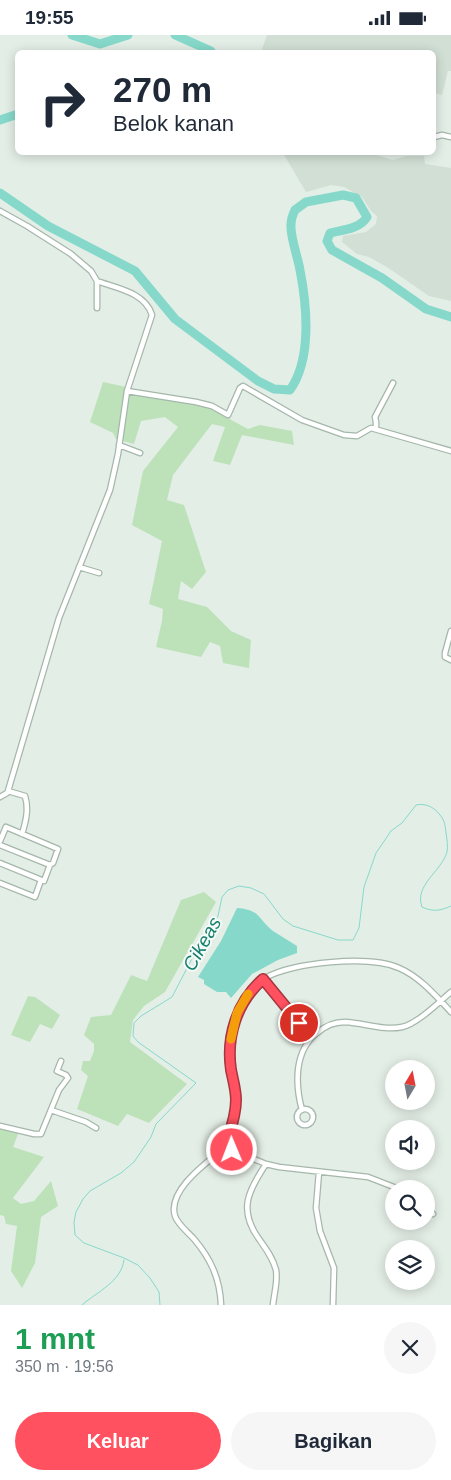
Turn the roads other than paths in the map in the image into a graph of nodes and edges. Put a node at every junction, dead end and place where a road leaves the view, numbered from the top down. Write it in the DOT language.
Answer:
graph roads {
  1 [pos="436,136"];
  2 [pos="451,137"];
  3 [pos="0,211"];
  4 [pos="97,281"];
  5 [pos="97,307"];
  6 [pos="393,383"];
  7 [pos="127,391"];
  8 [pos="376,429"];
  9 [pos="119,445"];
  10 [pos="451,451"];
  11 [pos="140,453"];
  12 [pos="79,567"];
  13 [pos="99,573"];
  14 [pos="451,631"];
  15 [pos="451,660"];
  16 [pos="8,791"];
  17 [pos="0,797"];
  18 [pos="22,833"];
  19 [pos="0,843"];
  20 [pos="0,863"];
  21 [pos="50,865"];
  22 [pos="41,880"];
  23 [pos="0,883"];
  24 [pos="263,979"];
  25 [pos="451,991"];
  26 [pos="440,1001"];
  27 [pos="451,1012"];
  28 [pos="311,1038"];
  29 [pos="61,1061"];
  30 [pos="51,1110"];
  31 [pos="302,1110"];
  32 [pos="0,1126"];
  33 [pos="96,1128"];
  34 [pos="228,1138"];
  35 [pos="222,1150"];
  36 [pos="232,1150"];
  37 [pos="266,1164"];
  38 [pos="319,1171"];
  39 [pos="385,1184"];
  40 [pos="221,1305"];
  41 [pos="273,1305"];
  42 [pos="333,1305"];
  1 -- 2 [label="street"];
  3 -- 4 [label="street"];
  4 -- 5 [label="street"];
  4 -- 7 [label="street"];
  6 -- 8 [label="street"];
  7 -- 8 [label="street"];
  7 -- 9 [label="street"];
  8 -- 10 [label="street"];
  9 -- 11 [label="street"];
  9 -- 12 [label="street"];
  12 -- 13 [label="street"];
  12 -- 16 [label="street"];
  14 -- 15 [label="street"];
  16 -- 17 [label="street"];
  16 -- 18 [label="street"];
  18 -- 19 [label="street"];
  18 -- 21 [label="street"];
  19 -- 21 [label="street"];
  20 -- 22 [label="street"];
  21 -- 22 [label="street"];
  22 -- 23 [label="street"];
  24 -- 26 [label="street"];
  24 -- 28 [label="street"];
  24 -- 34 [label="street"];
  25 -- 26 [label="street"];
  26 -- 27 [label="street"];
  26 -- 28 [label="street"];
  28 -- 31 [label="street"];
  29 -- 30 [label="street"];
  30 -- 32 [label="street"];
  30 -- 33 [label="street"];
  34 -- 35 [label="street"];
  34 -- 36 [label="street"];
  35 -- 36 [label="street"];
  35 -- 40 [label="street"];
  36 -- 37 [label="street"];
  37 -- 38 [label="street"];
  37 -- 41 [label="street"];
  38 -- 39 [label="street"];
  38 -- 42 [label="street"];
}
